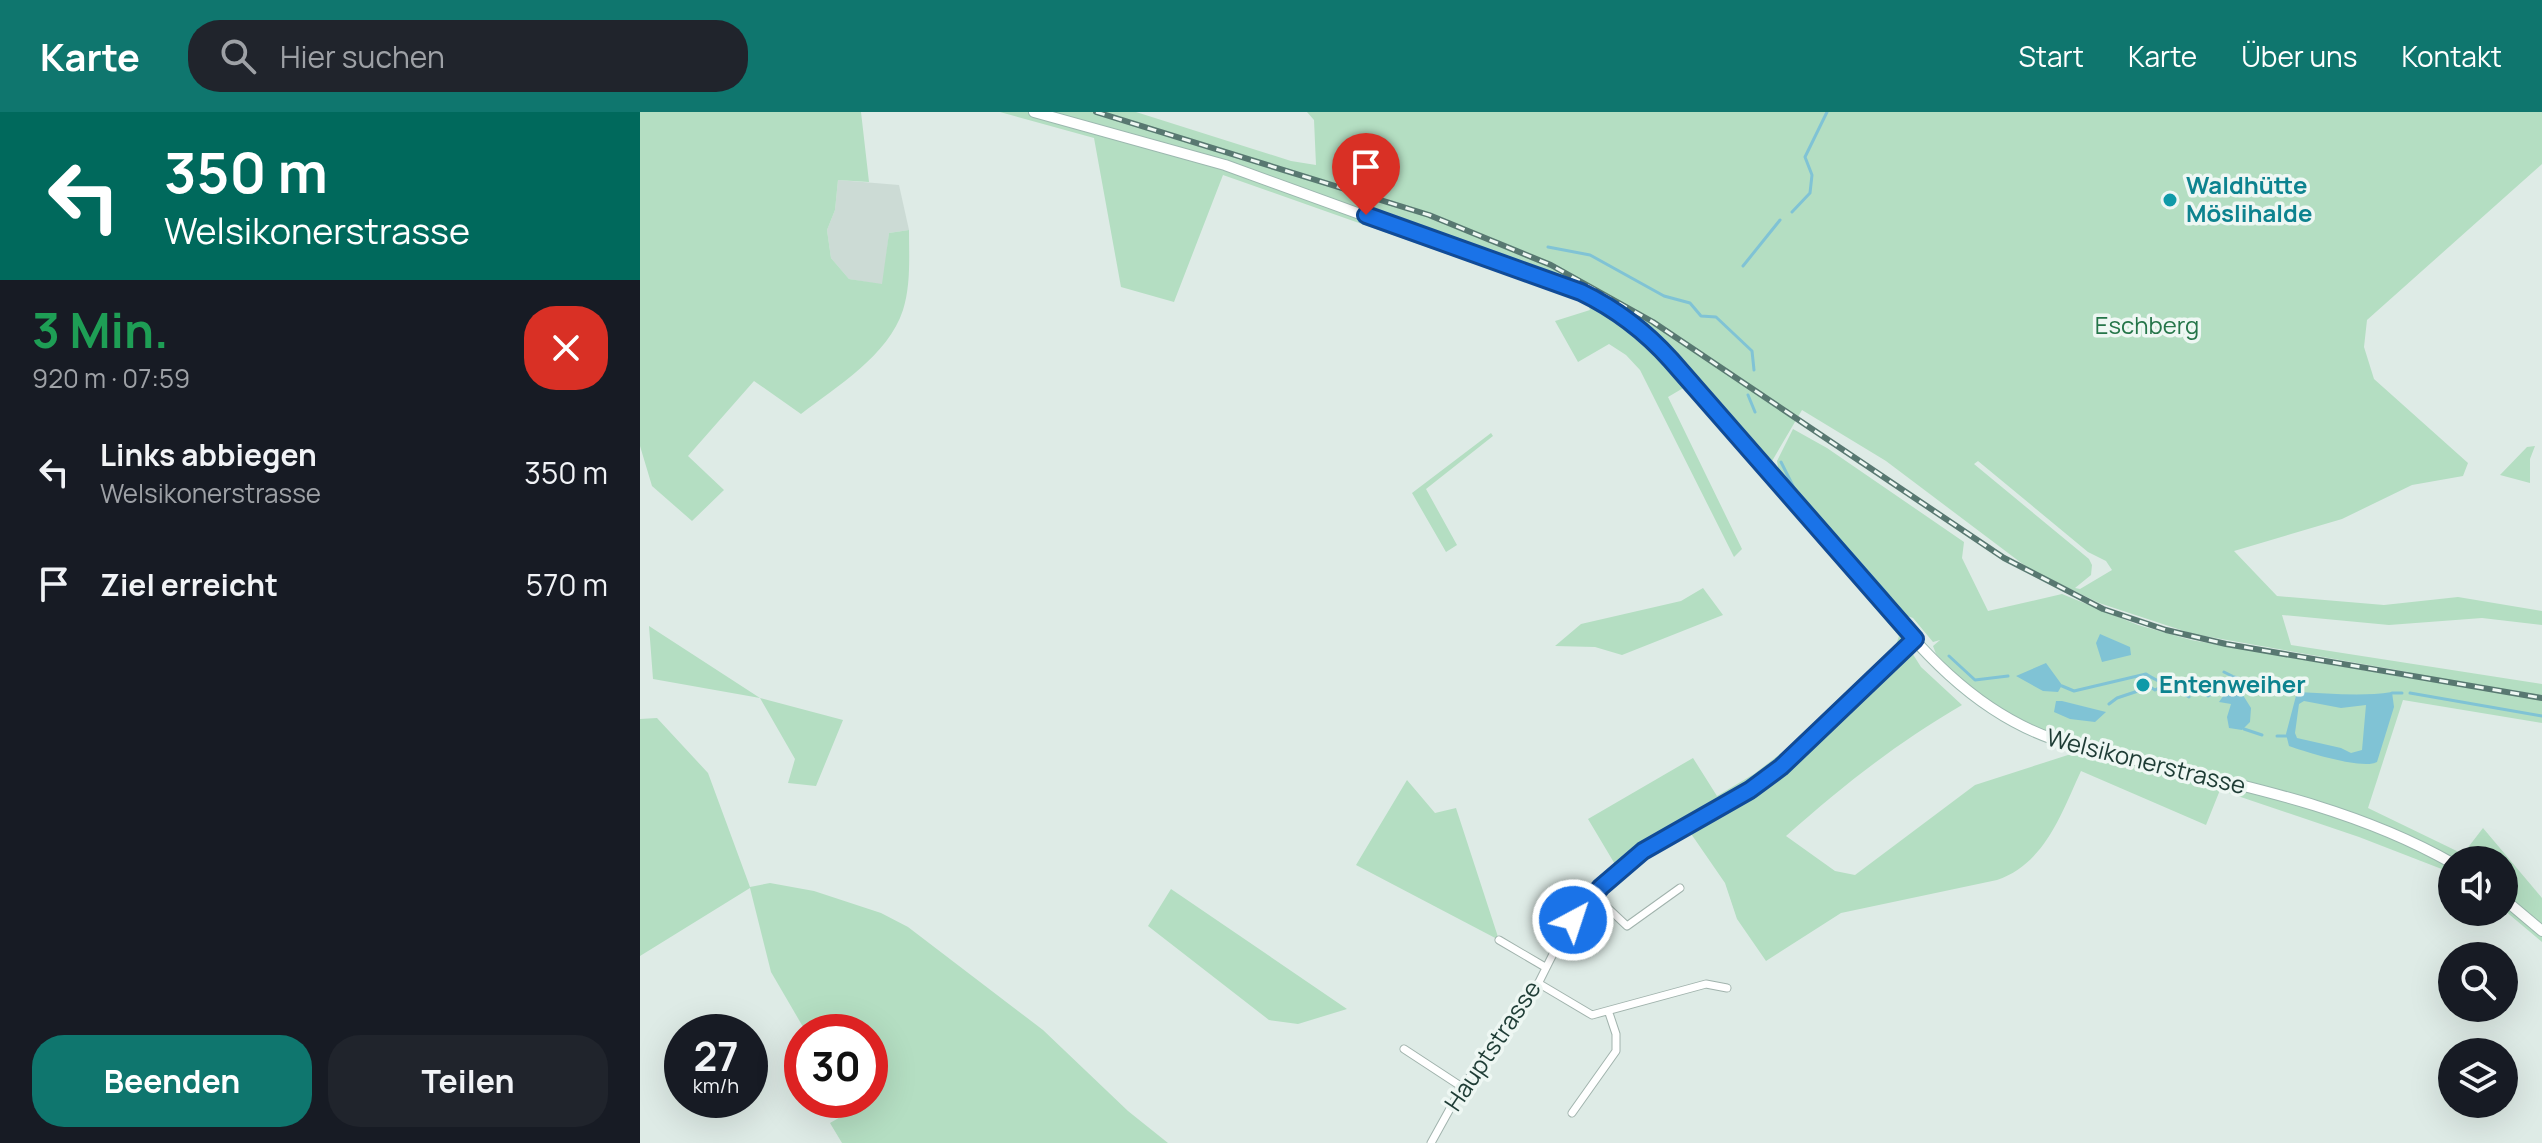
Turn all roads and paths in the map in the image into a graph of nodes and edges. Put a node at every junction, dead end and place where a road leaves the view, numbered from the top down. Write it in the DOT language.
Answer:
graph roads {
  1 [pos="1034,112"];
  2 [pos="1915,639"];
  3 [pos="2438,856"];
  4 [pos="1680,888"];
  5 [pos="1594,895"];
  6 [pos="2518,911"];
  7 [pos="2542,931"];
  8 [pos="1499,940"];
  9 [pos="1545,967"];
  10 [pos="1538,983"];
  11 [pos="1727,988"];
  12 [pos="1609,1013"];
  13 [pos="1404,1049"];
  14 [pos="1462,1087"];
  15 [pos="1572,1113"];
  16 [pos="1431,1143"];
  1 -- 2 [label="main road, Welsikonerstrasse"];
  2 -- 3 [label="main road, Welsikonerstrasse"];
  2 -- 5 [label="street, Hauptstrasse"];
  4 -- 5 [label="street"];
  5 -- 9 [label="street, Hauptstrasse"];
  6 -- 7 [label="main road"];
  8 -- 9 [label="street"];
  9 -- 10 [label="street, Hauptstrasse"];
  10 -- 12 [label="street"];
  10 -- 14 [label="street, Hauptstrasse"];
  11 -- 12 [label="street"];
  12 -- 15 [label="street"];
  13 -- 14 [label="street"];
  14 -- 16 [label="street, Hauptstrasse"];
}
